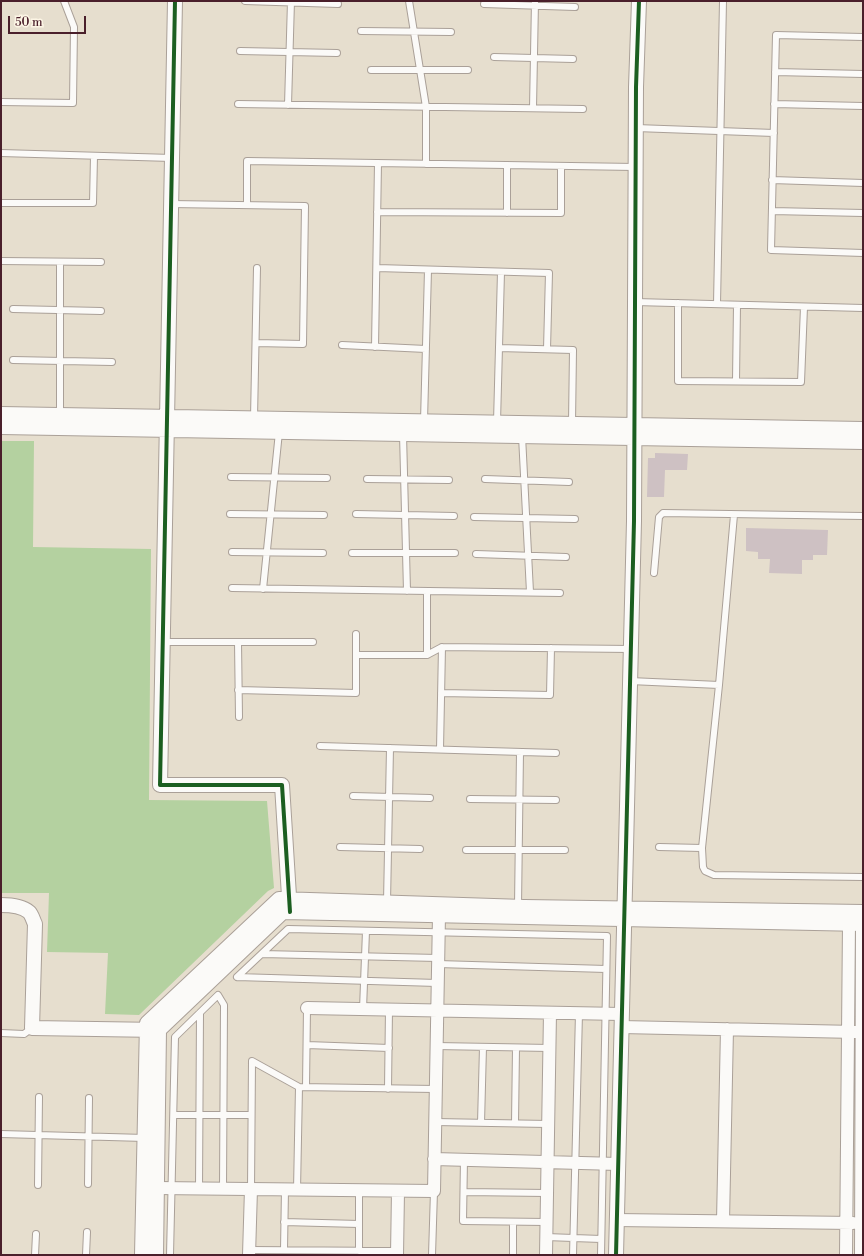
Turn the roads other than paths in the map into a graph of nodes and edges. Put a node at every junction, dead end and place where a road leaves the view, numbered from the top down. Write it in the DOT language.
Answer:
graph roads {
  1 [pos="64,1"];
  2 [pos="175,1"];
  3 [pos="245,1"];
  4 [pos="409,1"];
  5 [pos="639,1"];
  6 [pos="723,1"];
  7 [pos="291,2"];
  8 [pos="535,3"];
  9 [pos="338,4"];
  10 [pos="484,4"];
  11 [pos="575,7"];
  12 [pos="361,30"];
  13 [pos="414,31"];
  14 [pos="451,32"];
  15 [pos="863,37"];
  16 [pos="240,51"];
  17 [pos="289,52"];
  18 [pos="337,53"];
  19 [pos="494,56"];
  20 [pos="534,58"];
  21 [pos="573,59"];
  22 [pos="371,70"];
  23 [pos="421,70"];
  24 [pos="468,70"];
  25 [pos="775,72"];
  26 [pos="863,74"];
  27 [pos="1,102"];
  28 [pos="238,104"];
  29 [pos="774,104"];
  30 [pos="288,105"];
  31 [pos="863,106"];
  32 [pos="426,107"];
  33 [pos="533,108"];
  34 [pos="583,109"];
  35 [pos="636,128"];
  36 [pos="721,131"];
  37 [pos="774,133"];
  38 [pos="1,153"];
  39 [pos="94,156"];
  40 [pos="172,158"];
  41 [pos="378,163"];
  42 [pos="426,164"];
  43 [pos="507,165"];
  44 [pos="561,166"];
  45 [pos="636,167"];
  46 [pos="772,180"];
  47 [pos="863,183"];
  48 [pos="1,203"];
  49 [pos="171,204"];
  50 [pos="247,205"];
  51 [pos="772,211"];
  52 [pos="378,212"];
  53 [pos="507,213"];
  54 [pos="863,213"];
  55 [pos="863,253"];
  56 [pos="1,261"];
  57 [pos="60,262"];
  58 [pos="101,262"];
  59 [pos="257,268"];
  60 [pos="376,268"];
  61 [pos="428,270"];
  62 [pos="501,272"];
  63 [pos="635,302"];
  64 [pos="678,303"];
  65 [pos="717,304"];
  66 [pos="737,305"];
  67 [pos="804,307"];
  68 [pos="863,308"];
  69 [pos="13,309"];
  70 [pos="60,310"];
  71 [pos="101,311"];
  72 [pos="256,343"];
  73 [pos="342,345"];
  74 [pos="375,347"];
  75 [pos="499,348"];
  76 [pos="426,349"];
  77 [pos="547,350"];
  78 [pos="13,360"];
  79 [pos="60,361"];
  80 [pos="112,362"];
  81 [pos="736,381"];
  82 [pos="1,414"];
  83 [pos="60,414"];
  84 [pos="254,418"];
  85 [pos="424,421"];
  86 [pos="497,422"];
  87 [pos="167,423"];
  88 [pos="572,423"];
  89 [pos="1,427"];
  90 [pos="863,429"];
  91 [pos="635,431"];
  92 [pos="279,432"];
  93 [pos="403,434"];
  94 [pos="522,436"];
  95 [pos="863,442"];
  96 [pos="231,477"];
  97 [pos="275,477"];
  98 [pos="327,478"];
  99 [pos="367,479"];
  100 [pos="404,479"];
  101 [pos="485,479"];
  102 [pos="449,480"];
  103 [pos="524,480"];
  104 [pos="569,482"];
  105 [pos="230,514"];
  106 [pos="356,514"];
  107 [pos="271,515"];
  108 [pos="324,515"];
  109 [pos="405,515"];
  110 [pos="734,515"];
  111 [pos="454,516"];
  112 [pos="863,516"];
  113 [pos="474,517"];
  114 [pos="526,518"];
  115 [pos="575,519"];
  116 [pos="232,552"];
  117 [pos="267,552"];
  118 [pos="323,553"];
  119 [pos="352,553"];
  120 [pos="406,553"];
  121 [pos="455,553"];
  122 [pos="476,554"];
  123 [pos="528,556"];
  124 [pos="566,557"];
  125 [pos="654,573"];
  126 [pos="232,588"];
  127 [pos="264,589"];
  128 [pos="407,590"];
  129 [pos="427,591"];
  130 [pos="530,592"];
  131 [pos="560,593"];
  132 [pos="356,634"];
  133 [pos="163,642"];
  134 [pos="238,642"];
  135 [pos="313,642"];
  136 [pos="442,647"];
  137 [pos="551,648"];
  138 [pos="631,649"];
  139 [pos="356,655"];
  140 [pos="427,655"];
  141 [pos="630,681"];
  142 [pos="718,685"];
  143 [pos="238,690"];
  144 [pos="441,693"];
  145 [pos="239,718"];
  146 [pos="320,746"];
  147 [pos="390,748"];
  148 [pos="440,750"];
  149 [pos="520,752"];
  150 [pos="556,753"];
  151 [pos="353,796"];
  152 [pos="389,797"];
  153 [pos="430,798"];
  154 [pos="470,799"];
  155 [pos="519,800"];
  156 [pos="556,800"];
  157 [pos="659,846"];
  158 [pos="340,847"];
  159 [pos="388,848"];
  160 [pos="702,848"];
  161 [pos="420,849"];
  162 [pos="466,850"];
  163 [pos="518,850"];
  164 [pos="565,850"];
  165 [pos="863,877"];
  166 [pos="387,903"];
  167 [pos="1,905"];
  168 [pos="290,906"];
  169 [pos="518,907"];
  170 [pos="624,914"];
  171 [pos="439,915"];
  172 [pos="858,919"];
  173 [pos="366,931"];
  174 [pos="438,933"];
  175 [pos="262,954"];
  176 [pos="365,957"];
  177 [pos="438,961"];
  178 [pos="606,969"];
  179 [pos="364,981"];
  180 [pos="438,983"];
  181 [pos="307,1008"];
  182 [pos="364,1009"];
  183 [pos="389,1009"];
  184 [pos="437,1010"];
  185 [pos="200,1013"];
  186 [pos="550,1013"];
  187 [pos="579,1013"];
  188 [pos="606,1014"];
  189 [pos="621,1021"];
  190 [pos="32,1028"];
  191 [pos="727,1029"];
  192 [pos="153,1030"];
  193 [pos="848,1032"];
  194 [pos="862,1032"];
  195 [pos="1,1033"];
  196 [pos="307,1045"];
  197 [pos="436,1046"];
  198 [pos="483,1047"];
  199 [pos="389,1048"];
  200 [pos="516,1048"];
  201 [pos="550,1048"];
  202 [pos="299,1087"];
  203 [pos="306,1087"];
  204 [pos="388,1088"];
  205 [pos="435,1089"];
  206 [pos="39,1097"];
  207 [pos="88,1098"];
  208 [pos="174,1115"];
  209 [pos="199,1115"];
  210 [pos="224,1115"];
  211 [pos="251,1115"];
  212 [pos="435,1122"];
  213 [pos="481,1123"];
  214 [pos="515,1123"];
  215 [pos="548,1124"];
  216 [pos="1,1134"];
  217 [pos="39,1135"];
  218 [pos="88,1136"];
  219 [pos="145,1138"];
  220 [pos="434,1158"];
  221 [pos="464,1159"];
  222 [pos="548,1162"];
  223 [pos="576,1163"];
  224 [pos="603,1164"];
  225 [pos="618,1164"];
  226 [pos="88,1184"];
  227 [pos="38,1185"];
  228 [pos="157,1188"];
  229 [pos="172,1188"];
  230 [pos="199,1188"];
  231 [pos="223,1189"];
  232 [pos="251,1189"];
  233 [pos="291,1190"];
  234 [pos="359,1190"];
  235 [pos="398,1191"];
  236 [pos="434,1191"];
  237 [pos="464,1192"];
  238 [pos="547,1193"];
  239 [pos="616,1220"];
  240 [pos="723,1221"];
  241 [pos="284,1222"];
  242 [pos="513,1222"];
  243 [pos="546,1222"];
  244 [pos="846,1223"];
  245 [pos="862,1223"];
  246 [pos="359,1224"];
  247 [pos="87,1232"];
  248 [pos="36,1234"];
  249 [pos="546,1236"];
  250 [pos="574,1238"];
  251 [pos="602,1239"];
  252 [pos="284,1250"];
  253 [pos="359,1251"];
  254 [pos="249,1253"];
  255 [pos="322,1253"];
  256 [pos="397,1253"];
  257 [pos="35,1255"];
  258 [pos="86,1255"];
  259 [pos="142,1255"];
  260 [pos="156,1255"];
  261 [pos="170,1255"];
  262 [pos="432,1255"];
  263 [pos="513,1255"];
  264 [pos="546,1255"];
  265 [pos="574,1255"];
  266 [pos="601,1255"];
  267 [pos="616,1255"];
  268 [pos="846,1255"];
  269 [pos="861,1255"];
  1 -- 27 [label="lane"];
  2 -- 40 [label="street"];
  3 -- 7 [label="lane"];
  4 -- 13 [label="lane"];
  5 -- 35 [label="street"];
  6 -- 36 [label="lane"];
  7 -- 9 [label="lane"];
  7 -- 17 [label="lane"];
  8 -- 10 [label="lane"];
  8 -- 11 [label="lane"];
  8 -- 20 [label="lane"];
  12 -- 13 [label="lane"];
  13 -- 14 [label="lane"];
  13 -- 23 [label="lane"];
  15 -- 25 [label="lane"];
  16 -- 17 [label="lane"];
  17 -- 18 [label="lane"];
  17 -- 30 [label="lane"];
  19 -- 20 [label="lane"];
  20 -- 21 [label="lane"];
  20 -- 33 [label="lane"];
  22 -- 23 [label="lane"];
  23 -- 24 [label="lane"];
  23 -- 32 [label="lane"];
  25 -- 26 [label="lane"];
  25 -- 29 [label="lane"];
  28 -- 30 [label="lane"];
  29 -- 31 [label="lane"];
  29 -- 37 [label="lane"];
  30 -- 32 [label="lane"];
  32 -- 33 [label="lane"];
  32 -- 42 [label="lane"];
  33 -- 34 [label="lane"];
  35 -- 36 [label="lane"];
  35 -- 45 [label="street"];
  36 -- 37 [label="lane"];
  36 -- 65 [label="lane"];
  37 -- 46 [label="lane"];
  38 -- 39 [label="lane"];
  39 -- 40 [label="lane"];
  39 -- 48 [label="lane"];
  40 -- 49 [label="street"];
  41 -- 42 [label="lane"];
  41 -- 50 [label="lane"];
  41 -- 52 [label="lane"];
  42 -- 43 [label="lane"];
  43 -- 44 [label="lane"];
  43 -- 53 [label="lane"];
  44 -- 45 [label="lane"];
  44 -- 53 [label="lane"];
  45 -- 63 [label="street"];
  46 -- 47 [label="lane"];
  46 -- 51 [label="lane"];
  49 -- 50 [label="lane"];
  49 -- 87 [label="street"];
  50 -- 72 [label="lane"];
  51 -- 54 [label="lane"];
  51 -- 55 [label="lane"];
  52 -- 53 [label="lane"];
  52 -- 60 [label="lane"];
  56 -- 57 [label="lane"];
  57 -- 58 [label="lane"];
  57 -- 70 [label="lane"];
  59 -- 72 [label="lane"];
  60 -- 61 [label="lane"];
  60 -- 74 [label="lane"];
  61 -- 62 [label="lane"];
  61 -- 76 [label="lane"];
  62 -- 75 [label="lane"];
  62 -- 77 [label="lane"];
  63 -- 64 [label="lane"];
  63 -- 91 [label="street"];
  64 -- 65 [label="lane"];
  64 -- 81 [label="lane"];
  65 -- 66 [label="lane"];
  66 -- 67 [label="lane"];
  66 -- 81 [label="lane"];
  67 -- 68 [label="lane"];
  67 -- 81 [label="lane"];
  69 -- 70 [label="lane"];
  70 -- 71 [label="lane"];
  70 -- 79 [label="lane"];
  72 -- 84 [label="lane"];
  73 -- 74 [label="lane"];
  74 -- 76 [label="lane"];
  75 -- 77 [label="lane"];
  75 -- 86 [label="lane"];
  76 -- 85 [label="lane"];
  77 -- 88 [label="lane"];
  78 -- 79 [label="lane"];
  79 -- 80 [label="lane"];
  79 -- 83 [label="lane"];
  82 -- 83 [label="street"];
  83 -- 87 [label="street"];
  84 -- 85 [label="street"];
  84 -- 87 [label="street"];
  85 -- 86 [label="street"];
  86 -- 88 [label="street"];
  87 -- 89 [label="street"];
  87 -- 92 [label="street"];
  87 -- 133 [label="street"];
  88 -- 91 [label="street"];
  90 -- 91 [label="street"];
  91 -- 94 [label="street"];
  91 -- 95 [label="street"];
  91 -- 138 [label="street"];
  92 -- 93 [label="street"];
  92 -- 97 [label="lane"];
  93 -- 94 [label="street"];
  93 -- 100 [label="lane"];
  94 -- 103 [label="lane"];
  96 -- 97 [label="lane"];
  97 -- 98 [label="lane"];
  97 -- 107 [label="lane"];
  99 -- 100 [label="lane"];
  100 -- 102 [label="lane"];
  100 -- 109 [label="lane"];
  101 -- 103 [label="lane"];
  103 -- 104 [label="lane"];
  103 -- 114 [label="lane"];
  105 -- 107 [label="lane"];
  106 -- 109 [label="lane"];
  107 -- 108 [label="lane"];
  107 -- 117 [label="lane"];
  109 -- 111 [label="lane"];
  109 -- 120 [label="lane"];
  110 -- 112 [label="lane"];
  110 -- 125 [label="lane"];
  110 -- 142 [label="lane"];
  113 -- 114 [label="lane"];
  114 -- 115 [label="lane"];
  114 -- 123 [label="lane"];
  116 -- 117 [label="lane"];
  117 -- 118 [label="lane"];
  117 -- 127 [label="lane"];
  119 -- 120 [label="lane"];
  120 -- 121 [label="lane"];
  120 -- 128 [label="lane"];
  122 -- 123 [label="lane"];
  123 -- 124 [label="lane"];
  123 -- 130 [label="lane"];
  126 -- 127 [label="lane"];
  127 -- 128 [label="lane"];
  128 -- 129 [label="lane"];
  129 -- 130 [label="lane"];
  129 -- 140 [label="lane"];
  130 -- 131 [label="lane"];
  132 -- 139 [label="lane"];
  133 -- 134 [label="lane"];
  133 -- 168 [label="street"];
  134 -- 135 [label="lane"];
  134 -- 143 [label="lane"];
  136 -- 137 [label="lane"];
  136 -- 140 [label="lane"];
  136 -- 144 [label="lane"];
  137 -- 138 [label="lane"];
  137 -- 144 [label="lane"];
  138 -- 141 [label="street"];
  139 -- 140 [label="lane"];
  139 -- 143 [label="lane"];
  141 -- 142 [label="lane"];
  141 -- 170 [label="street"];
  142 -- 160 [label="lane"];
  143 -- 145 [label="lane"];
  144 -- 148 [label="lane"];
  146 -- 147 [label="lane"];
  147 -- 148 [label="lane"];
  147 -- 152 [label="lane"];
  148 -- 149 [label="lane"];
  149 -- 150 [label="lane"];
  149 -- 155 [label="lane"];
  151 -- 152 [label="lane"];
  152 -- 153 [label="lane"];
  152 -- 159 [label="lane"];
  154 -- 155 [label="lane"];
  155 -- 156 [label="lane"];
  155 -- 163 [label="lane"];
  157 -- 160 [label="lane"];
  158 -- 159 [label="lane"];
  159 -- 161 [label="lane"];
  159 -- 166 [label="lane"];
  160 -- 165 [label="lane"];
  162 -- 163 [label="lane"];
  163 -- 164 [label="lane"];
  163 -- 169 [label="lane"];
  166 -- 168 [label="street"];
  166 -- 169 [label="street"];
  167 -- 190 [label="street"];
  168 -- 171 [label="street"];
  168 -- 192 [label="street"];
  169 -- 170 [label="street"];
  170 -- 171 [label="street"];
  170 -- 172 [label="street"];
  170 -- 189 [label="street"];
  171 -- 174 [label="street"];
  172 -- 193 [label="street"];
  172 -- 194 [label="street"];
  173 -- 174 [label="lane"];
  173 -- 175 [label="lane"];
  173 -- 176 [label="lane"];
  174 -- 177 [label="street"];
  174 -- 178 [label="lane"];
  175 -- 176 [label="lane"];
  175 -- 179 [label="lane"];
  176 -- 177 [label="lane"];
  176 -- 179 [label="lane"];
  177 -- 178 [label="lane"];
  177 -- 180 [label="street"];
  178 -- 188 [label="lane"];
  179 -- 180 [label="lane"];
  179 -- 182 [label="lane"];
  180 -- 184 [label="street"];
  181 -- 182 [label="street"];
  181 -- 196 [label="lane"];
  182 -- 183 [label="street"];
  183 -- 184 [label="street"];
  183 -- 199 [label="lane"];
  184 -- 186 [label="street"];
  184 -- 197 [label="street"];
  185 -- 208 [label="lane"];
  185 -- 209 [label="lane"];
  185 -- 210 [label="lane"];
  186 -- 187 [label="street"];
  186 -- 201 [label="street"];
  187 -- 188 [label="street"];
  187 -- 223 [label="lane"];
  188 -- 189 [label="street"];
  188 -- 224 [label="lane"];
  189 -- 191 [label="street"];
  189 -- 225 [label="street"];
  190 -- 192 [label="street"];
  190 -- 195 [label="lane"];
  191 -- 193 [label="street"];
  191 -- 240 [label="street"];
  192 -- 219 [label="street"];
  192 -- 228 [label="street"];
  193 -- 194 [label="street"];
  193 -- 244 [label="street"];
  194 -- 245 [label="street"];
  196 -- 199 [label="lane"];
  196 -- 203 [label="lane"];
  197 -- 198 [label="lane"];
  197 -- 205 [label="street"];
  198 -- 200 [label="lane"];
  198 -- 213 [label="lane"];
  199 -- 204 [label="lane"];
  200 -- 201 [label="lane"];
  200 -- 214 [label="lane"];
  201 -- 215 [label="street"];
  202 -- 203 [label="lane"];
  202 -- 211 [label="lane"];
  202 -- 233 [label="lane"];
  203 -- 204 [label="lane"];
  204 -- 205 [label="lane"];
  205 -- 212 [label="street"];
  206 -- 217 [label="lane"];
  207 -- 218 [label="lane"];
  208 -- 209 [label="lane"];
  208 -- 229 [label="lane"];
  209 -- 210 [label="lane"];
  209 -- 230 [label="lane"];
  210 -- 211 [label="lane"];
  210 -- 231 [label="lane"];
  211 -- 232 [label="lane"];
  212 -- 213 [label="lane"];
  212 -- 220 [label="street"];
  213 -- 214 [label="lane"];
  214 -- 215 [label="lane"];
  215 -- 222 [label="street"];
  216 -- 217 [label="lane"];
  217 -- 218 [label="lane"];
  217 -- 227 [label="lane"];
  218 -- 219 [label="lane"];
  218 -- 226 [label="lane"];
  219 -- 259 [label="street"];
  220 -- 221 [label="street"];
  220 -- 236 [label="street"];
  221 -- 222 [label="street"];
  221 -- 237 [label="lane"];
  222 -- 223 [label="street"];
  222 -- 238 [label="street"];
  223 -- 224 [label="street"];
  223 -- 250 [label="lane"];
  224 -- 225 [label="street"];
  224 -- 251 [label="lane"];
  225 -- 239 [label="street"];
  228 -- 229 [label="street"];
  228 -- 260 [label="street"];
  229 -- 230 [label="street"];
  229 -- 261 [label="lane"];
  230 -- 231 [label="street"];
  231 -- 232 [label="street"];
  232 -- 233 [label="street"];
  232 -- 254 [label="street"];
  233 -- 234 [label="street"];
  233 -- 241 [label="lane"];
  234 -- 235 [label="street"];
  234 -- 246 [label="lane"];
  235 -- 236 [label="street"];
  235 -- 256 [label="street"];
  236 -- 262 [label="lane"];
  237 -- 238 [label="lane"];
  237 -- 242 [label="lane"];
  238 -- 243 [label="street"];
  239 -- 240 [label="street"];
  239 -- 267 [label="street"];
  240 -- 244 [label="street"];
  241 -- 246 [label="lane"];
  241 -- 252 [label="lane"];
  242 -- 243 [label="lane"];
  242 -- 263 [label="lane"];
  243 -- 249 [label="street"];
  244 -- 245 [label="street"];
  244 -- 268 [label="street"];
  245 -- 269 [label="street"];
  246 -- 253 [label="lane"];
  247 -- 258 [label="lane"];
  248 -- 257 [label="lane"];
  249 -- 250 [label="lane"];
  249 -- 264 [label="street"];
  250 -- 251 [label="lane"];
  250 -- 265 [label="lane"];
  251 -- 266 [label="lane"];
  252 -- 254 [label="lane"];
  252 -- 255 [label="lane"];
  253 -- 255 [label="lane"];
  253 -- 256 [label="lane"];
}
